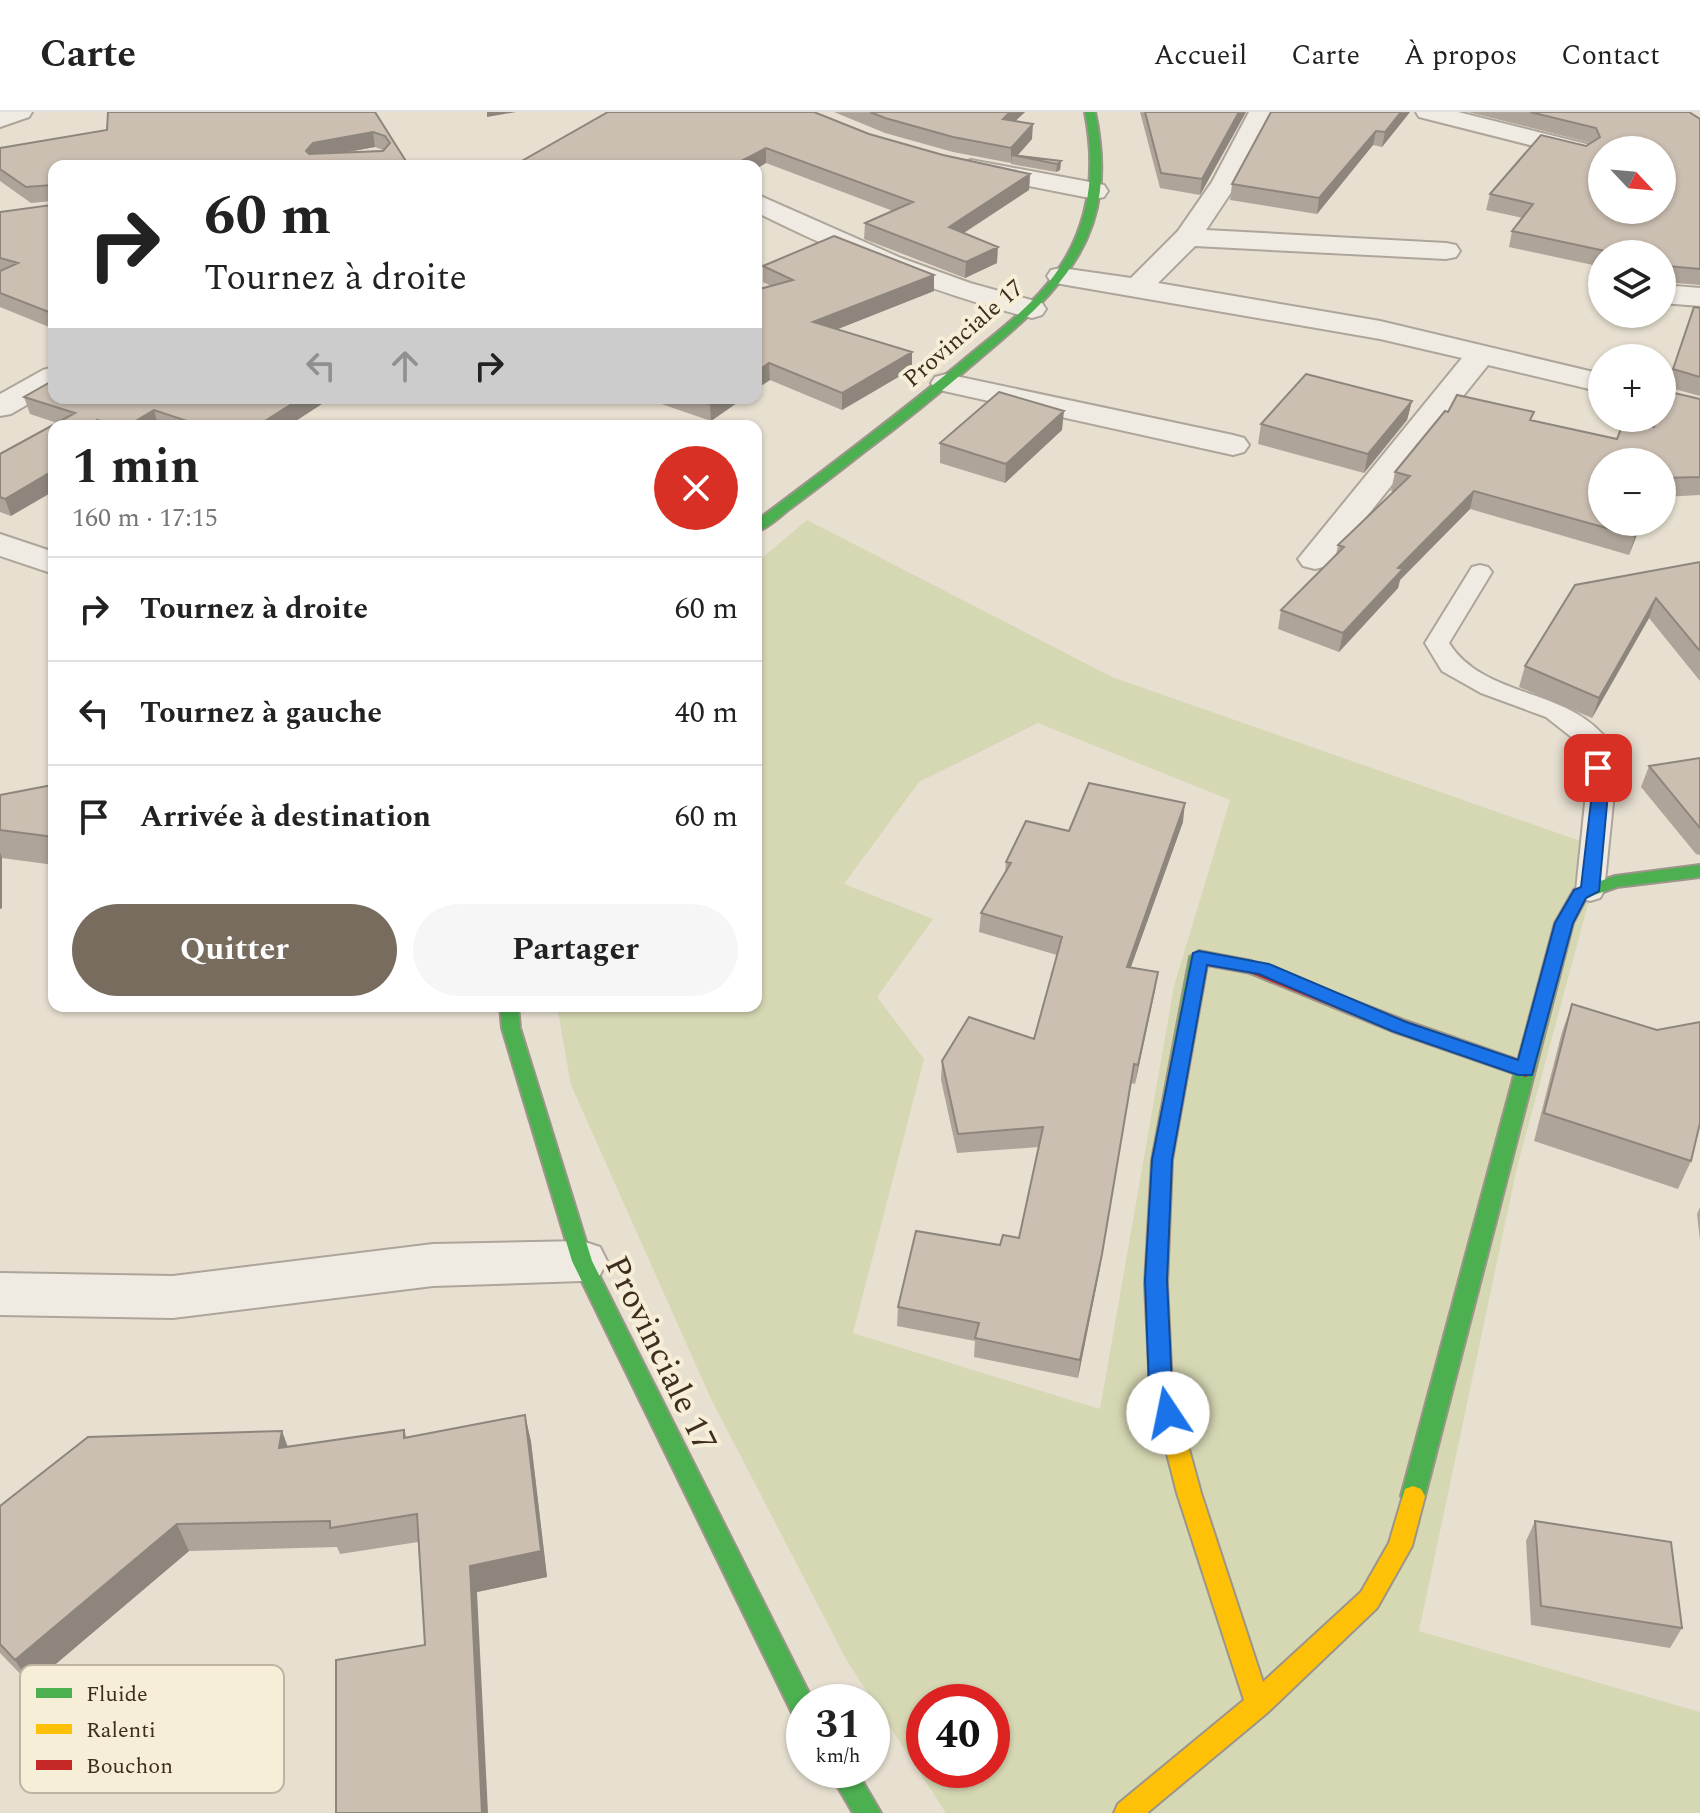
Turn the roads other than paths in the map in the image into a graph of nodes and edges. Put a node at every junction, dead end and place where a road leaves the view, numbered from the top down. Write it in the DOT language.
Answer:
graph roads {
  1 [pos="20,112"];
  2 [pos="1090,112"];
  3 [pos="1261,112"];
  4 [pos="1428,112"];
  5 [pos="0,120"];
  6 [pos="1581,150"];
  7 [pos="951,164"];
  8 [pos="1095,191"];
  9 [pos="762,205"];
  10 [pos="1188,237"];
  11 [pos="1446,251"];
  12 [pos="1061,276"];
  13 [pos="1137,288"];
  14 [pos="1676,295"];
  15 [pos="1700,297"];
  16 [pos="1032,309"];
  17 [pos="1482,353"];
  18 [pos="48,379"];
  19 [pos="1588,380"];
  20 [pos="946,383"];
  21 [pos="0,407"];
  22 [pos="1233,445"];
  23 [pos="762,523"];
  24 [pos="1315,559"];
  25 [pos="1480,572"];
  26 [pos="1700,871"];
  27 [pos="1590,891"];
  28 [pos="510,1012"];
  29 [pos="1525,1070"];
  30 [pos="582,1261"];
  31 [pos="0,1294"];
  32 [pos="791,1684"];
  33 [pos="1258,1704"];
  34 [pos="852,1788"];
  35 [pos="868,1813"];
  36 [pos="1127,1813"];
  1 -- 5 [label="street"];
  2 -- 8 [label="main road, Provinciale 17"];
  3 -- 10 [label="street"];
  4 -- 6 [label="street"];
  7 -- 8 [label="street"];
  8 -- 12 [label="main road, Provinciale 17"];
  9 -- 16 [label="street"];
  10 -- 11 [label="street"];
  10 -- 13 [label="street"];
  12 -- 13 [label="street"];
  12 -- 16 [label="main road, Provinciale 17"];
  13 -- 17 [label="street"];
  14 -- 15 [label="street"];
  16 -- 20 [label="main road, Provinciale 17"];
  17 -- 19 [label="street"];
  17 -- 24 [label="street"];
  18 -- 21 [label="street"];
  20 -- 22 [label="street"];
  20 -- 23 [label="main road, Provinciale 17"];
  25 -- 27 [label="lane"];
  26 -- 27 [label="main road"];
  27 -- 29 [label="main road"];
  28 -- 30 [label="main road, Provinciale 17"];
  29 -- 33 [label="main road"];
  29 -- 33 [label="main road"];
  30 -- 31 [label="street"];
  30 -- 32 [label="main road, Provinciale 17"];
  33 -- 36 [label="main road"];
  34 -- 35 [label="main road"];
}
